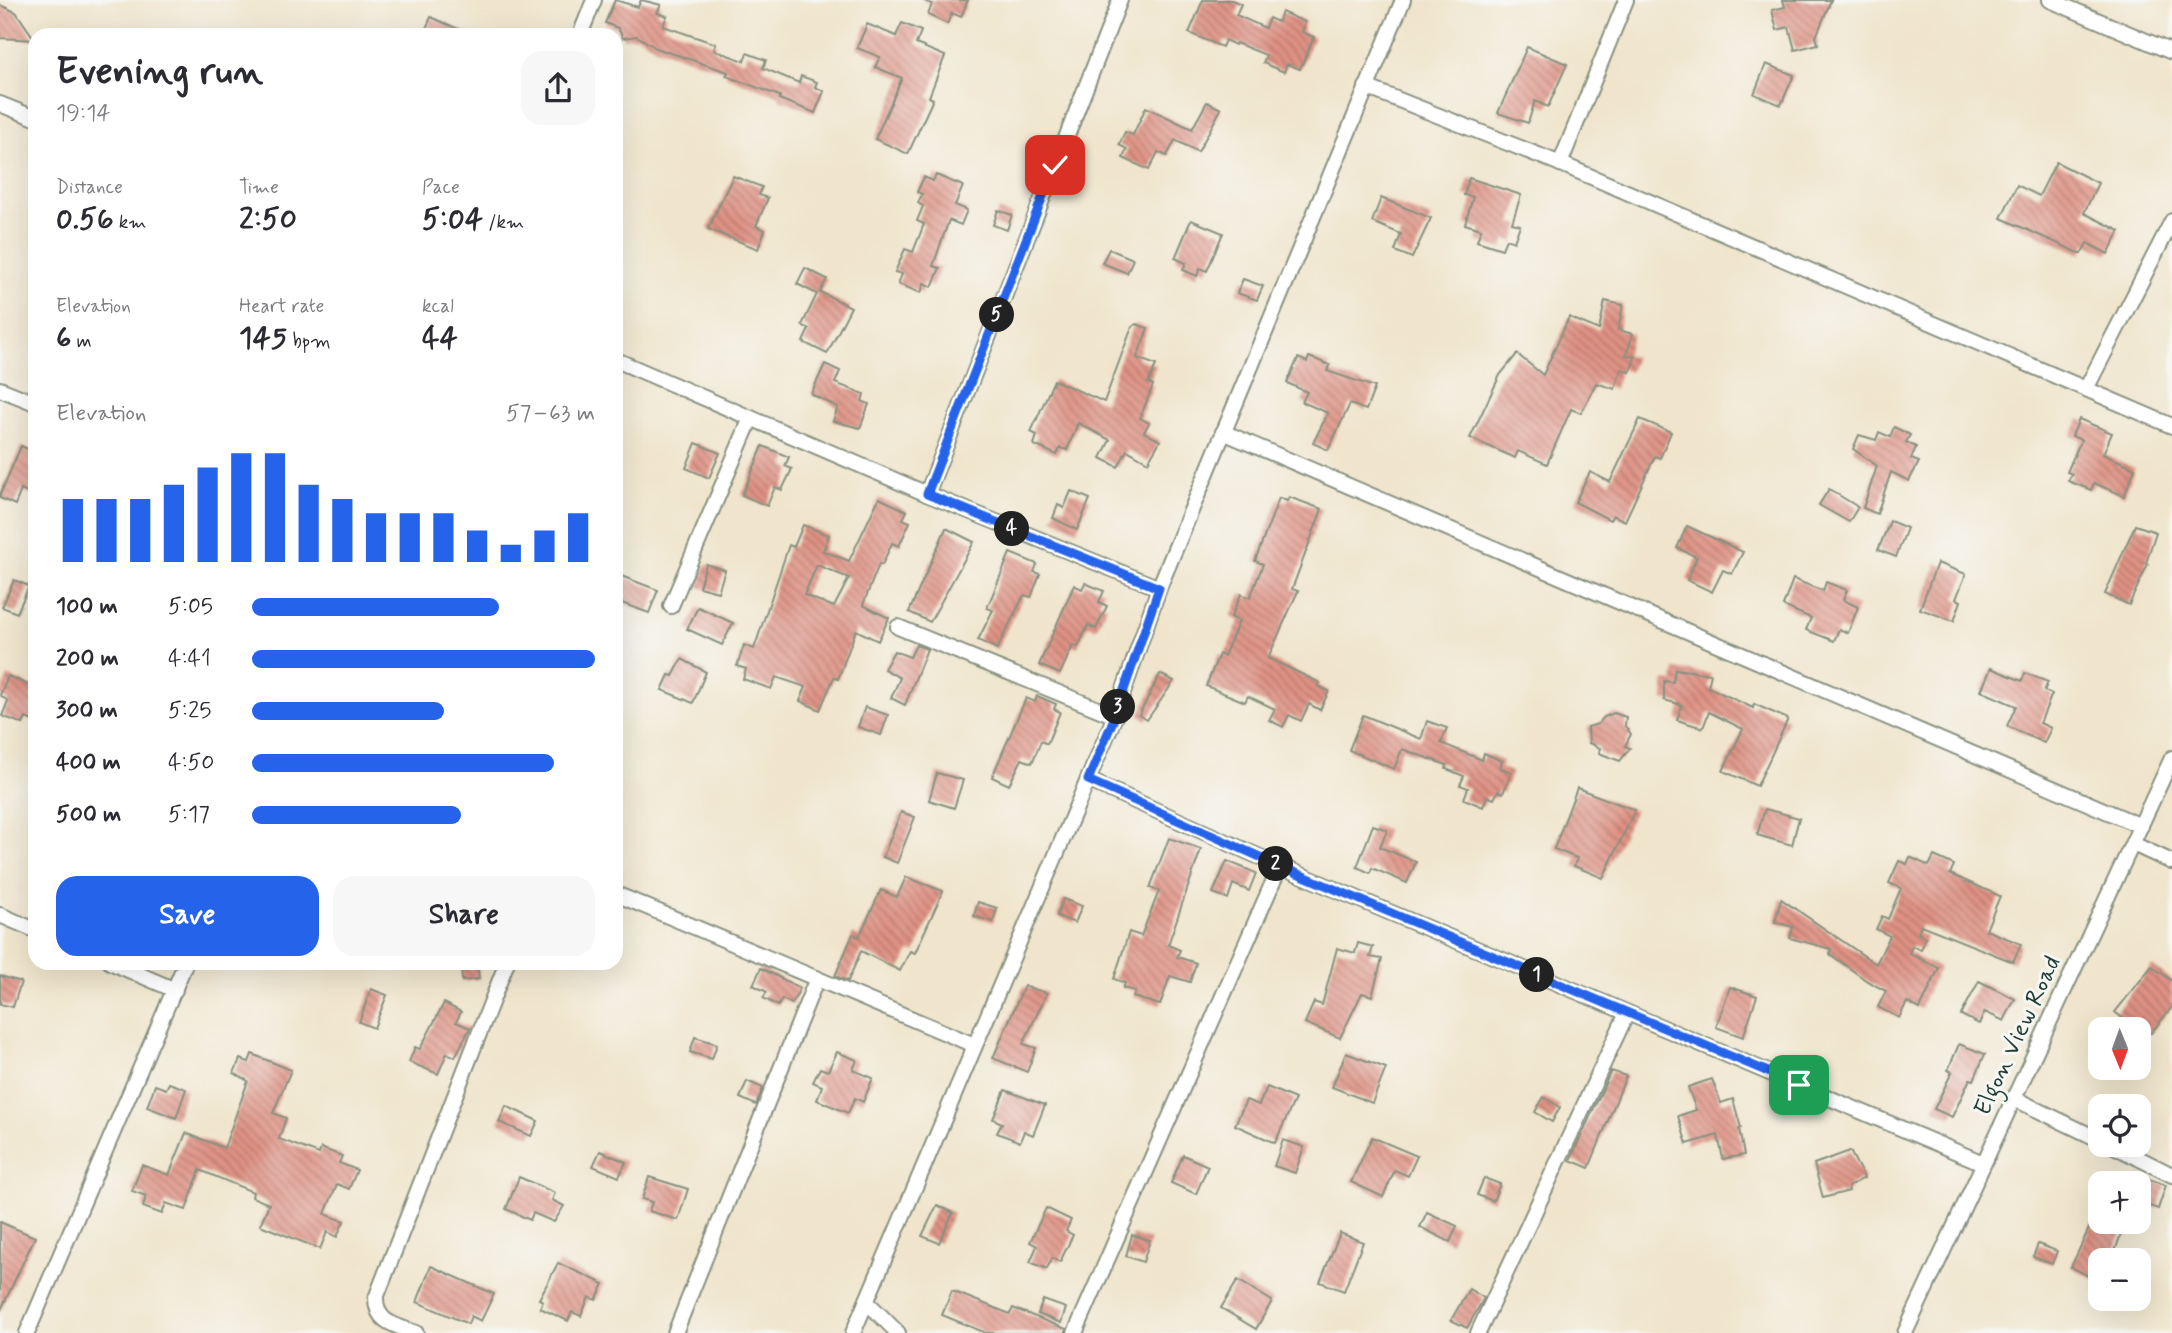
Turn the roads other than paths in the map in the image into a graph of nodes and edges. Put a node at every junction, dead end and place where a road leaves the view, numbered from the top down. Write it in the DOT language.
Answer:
graph roads {
  1 [pos="594,0"];
  2 [pos="1119,0"];
  3 [pos="1403,0"];
  4 [pos="1626,0"];
  5 [pos="2050,0"];
  6 [pos="583,28"];
  7 [pos="2172,52"];
  8 [pos="1366,87"];
  9 [pos="0,104"];
  10 [pos="28,115"];
  11 [pos="1560,164"];
  12 [pos="2172,221"];
  13 [pos="623,363"];
  14 [pos="0,389"];
  15 [pos="2086,389"];
  16 [pos="28,400"];
  17 [pos="751,418"];
  18 [pos="2172,426"];
  19 [pos="1223,432"];
  20 [pos="927,494"];
  21 [pos="1159,588"];
  22 [pos="671,606"];
  23 [pos="898,627"];
  24 [pos="1115,716"];
  25 [pos="2172,758"];
  26 [pos="1088,780"];
  27 [pos="2141,826"];
  28 [pos="2133,844"];
  29 [pos="2172,862"];
  30 [pos="1280,866"];
  31 [pos="623,897"];
  32 [pos="0,915"];
  33 [pos="28,927"];
  34 [pos="129,970"];
  35 [pos="183,970"];
  36 [pos="504,970"];
  37 [pos="817,978"];
  38 [pos="175,990"];
  39 [pos="1627,1013"];
  40 [pos="974,1045"];
  41 [pos="2015,1099"];
  42 [pos="2088,1134"];
  43 [pos="2136,1157"];
  44 [pos="1983,1163"];
  45 [pos="2172,1175"];
  46 [pos="867,1302"];
  47 [pos="27,1333"];
  48 [pos="416,1333"];
  49 [pos="675,1333"];
  50 [pos="853,1333"];
  51 [pos="898,1333"];
  52 [pos="1075,1333"];
  53 [pos="1478,1333"];
  54 [pos="1905,1333"];
  1 -- 6 [label="street"];
  2 -- 20 [label="street"];
  3 -- 8 [label="street"];
  4 -- 11 [label="street"];
  5 -- 7 [label="street"];
  8 -- 11 [label="street"];
  8 -- 19 [label="street"];
  9 -- 10 [label="street"];
  11 -- 15 [label="street"];
  12 -- 15 [label="street"];
  13 -- 17 [label="street"];
  14 -- 16 [label="street"];
  15 -- 18 [label="street"];
  17 -- 20 [label="street"];
  17 -- 22 [label="street"];
  19 -- 21 [label="street"];
  19 -- 27 [label="street"];
  20 -- 21 [label="street"];
  21 -- 24 [label="street"];
  23 -- 24 [label="street"];
  24 -- 26 [label="street"];
  25 -- 27 [label="street, Elgon View Road"];
  26 -- 30 [label="street"];
  26 -- 40 [label="street"];
  27 -- 28 [label="street, Elgon View Road"];
  28 -- 29 [label="street"];
  28 -- 41 [label="street, Elgon View Road"];
  30 -- 39 [label="street"];
  30 -- 52 [label="street"];
  31 -- 37 [label="street"];
  32 -- 33 [label="street"];
  34 -- 38 [label="street"];
  35 -- 38 [label="street"];
  36 -- 48 [label="street"];
  37 -- 40 [label="street"];
  37 -- 49 [label="street"];
  38 -- 47 [label="street"];
  39 -- 44 [label="street"];
  39 -- 53 [label="street"];
  40 -- 46 [label="street"];
  41 -- 42 [label="street"];
  41 -- 44 [label="street, Elgon View Road"];
  43 -- 45 [label="street"];
  44 -- 54 [label="street, Elgon View Road"];
  46 -- 50 [label="street"];
  46 -- 51 [label="street"];
}
